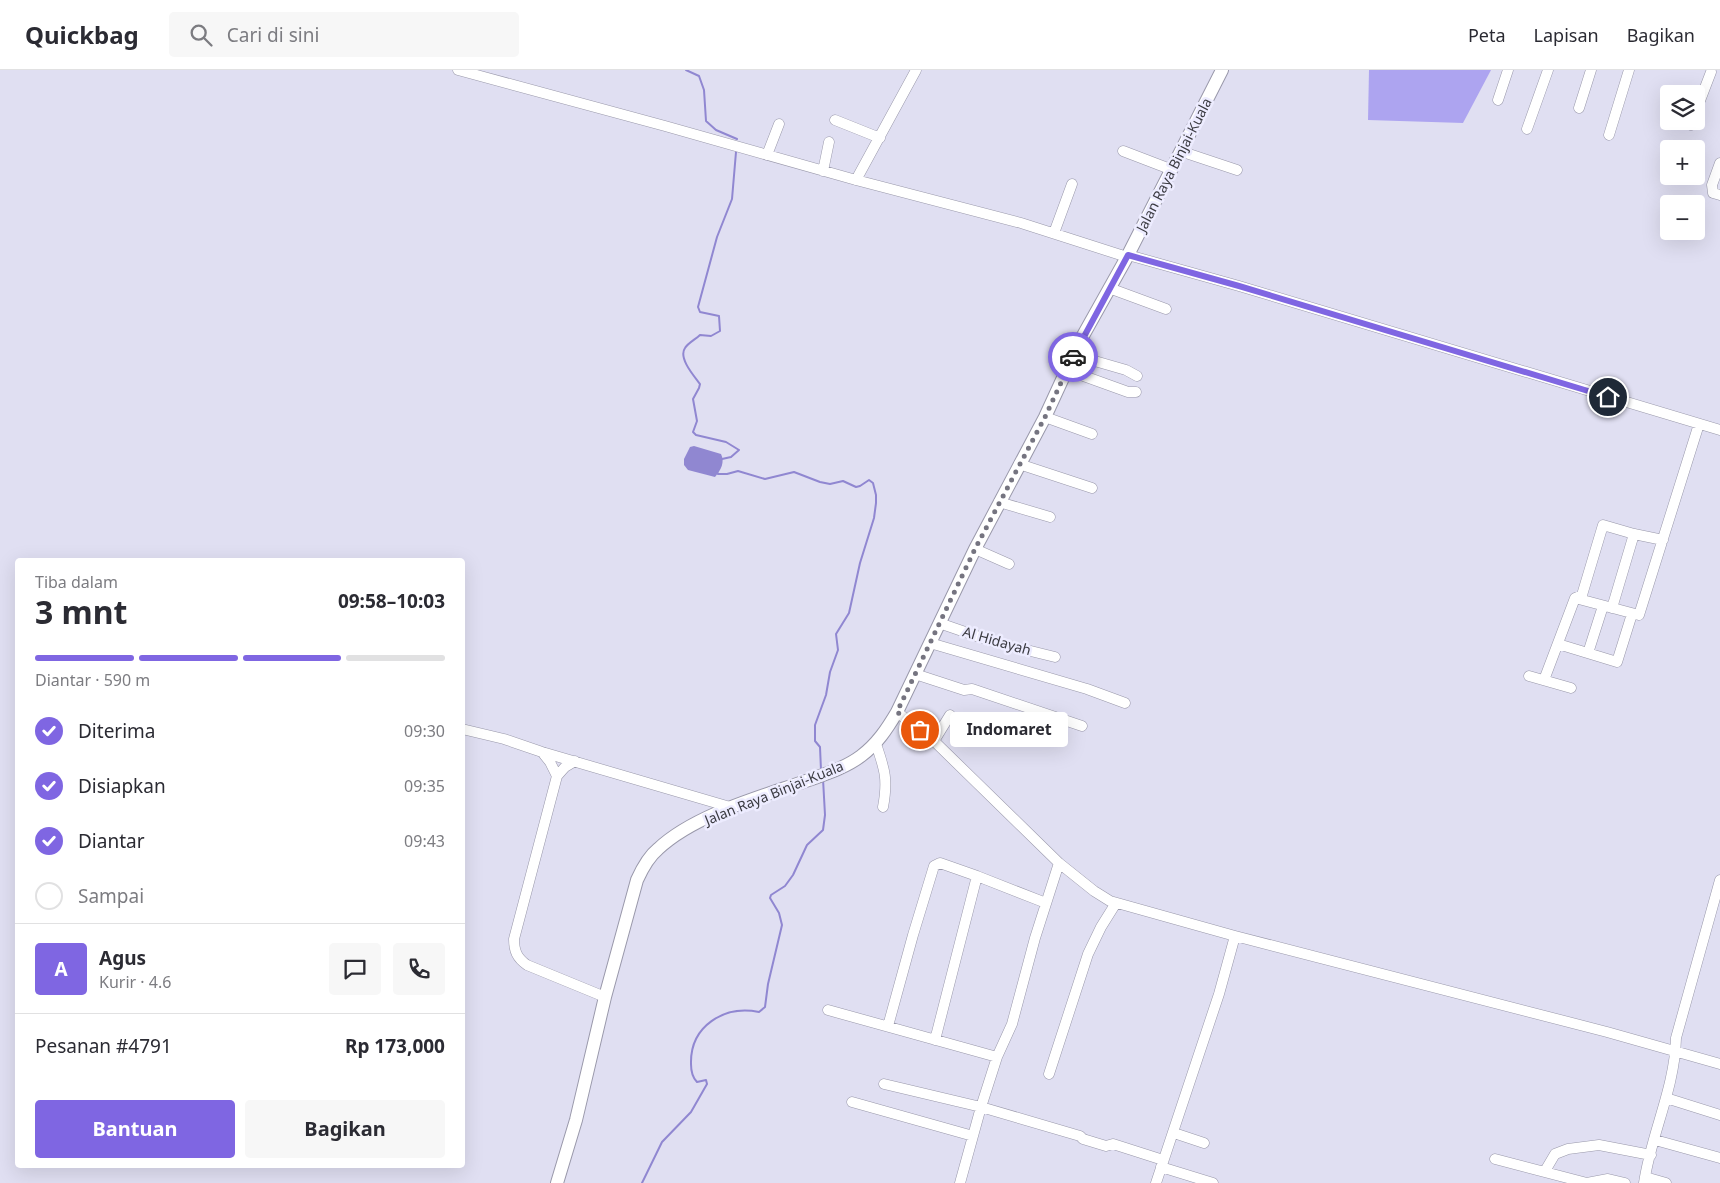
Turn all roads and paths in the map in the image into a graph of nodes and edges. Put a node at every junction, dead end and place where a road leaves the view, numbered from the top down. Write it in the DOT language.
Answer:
graph roads {
  1 [pos="458,70"];
  2 [pos="916,70"];
  3 [pos="1222,70"];
  4 [pos="1508,70"];
  5 [pos="1548,70"];
  6 [pos="1591,70"];
  7 [pos="1629,70"];
  8 [pos="477,72"];
  9 [pos="1712,72"];
  10 [pos="1705,90"];
  11 [pos="1498,100"];
  12 [pos="1579,108"];
  13 [pos="835,120"];
  14 [pos="779,124"];
  15 [pos="1526,129"];
  16 [pos="1609,135"];
  17 [pos="880,138"];
  18 [pos="829,142"];
  19 [pos="1180,150"];
  20 [pos="1123,152"];
  21 [pos="767,155"];
  22 [pos="1720,163"];
  23 [pos="1170,169"];
  24 [pos="1237,170"];
  25 [pos="823,171"];
  26 [pos="856,180"];
  27 [pos="1072,184"];
  28 [pos="1720,195"];
  29 [pos="1054,233"];
  30 [pos="1127,256"];
  31 [pos="1109,288"];
  32 [pos="1166,309"];
  33 [pos="1074,355"];
  34 [pos="1067,370"];
  35 [pos="1137,376"];
  36 [pos="1136,392"];
  37 [pos="1045,417"];
  38 [pos="1700,424"];
  39 [pos="1720,430"];
  40 [pos="1092,434"];
  41 [pos="1019,464"];
  42 [pos="1092,488"];
  43 [pos="999,502"];
  44 [pos="1050,517"];
  45 [pos="1634,534"];
  46 [pos="1663,540"];
  47 [pos="975,549"];
  48 [pos="1009,564"];
  49 [pos="1575,598"];
  50 [pos="1608,607"];
  51 [pos="1632,614"];
  52 [pos="939,623"];
  53 [pos="930,643"];
  54 [pos="1558,644"];
  55 [pos="1588,653"];
  56 [pos="1055,657"];
  57 [pos="915,674"];
  58 [pos="1529,676"];
  59 [pos="1544,680"];
  60 [pos="1570,688"];
  61 [pos="1125,704"];
  62 [pos="897,712"];
  63 [pos="950,715"];
  64 [pos="1082,726"];
  65 [pos="465,730"];
  66 [pos="934,741"];
  67 [pos="876,744"];
  68 [pos="542,752"];
  69 [pos="575,761"];
  70 [pos="557,776"];
  71 [pos="883,807"];
  72 [pos="730,808"];
  73 [pos="1059,863"];
  74 [pos="977,876"];
  75 [pos="1720,880"];
  76 [pos="1046,903"];
  77 [pos="1116,903"];
  78 [pos="1235,936"];
  79 [pos="605,998"];
  80 [pos="828,1010"];
  81 [pos="888,1026"];
  82 [pos="935,1040"];
  83 [pos="1676,1052"];
  84 [pos="997,1057"];
  85 [pos="1720,1064"];
  86 [pos="1049,1074"];
  87 [pos="884,1084"];
  88 [pos="1666,1098"];
  89 [pos="852,1102"];
  90 [pos="981,1107"];
  91 [pos="1720,1115"];
  92 [pos="1174,1133"];
  93 [pos="973,1136"];
  94 [pos="1655,1140"];
  95 [pos="1204,1143"];
  96 [pos="1651,1155"];
  97 [pos="1720,1158"];
  98 [pos="1495,1159"];
  99 [pos="1162,1164"];
  100 [pos="1545,1172"];
  101 [pos="1644,1180"];
  102 [pos="557,1183"];
  103 [pos="960,1183"];
  104 [pos="1156,1183"];
  105 [pos="1213,1183"];
  106 [pos="1626,1183"];
  107 [pos="1666,1183"];
  1 -- 8 [label="street"];
  2 -- 17 [label="street"];
  3 -- 19 [label="main road, Jalan Raya Binjai-Kuala"];
  4 -- 11 [label="street"];
  5 -- 15 [label="street"];
  6 -- 12 [label="street"];
  7 -- 16 [label="street"];
  8 -- 21 [label="street"];
  9 -- 10 [label="street"];
  13 -- 17 [label="street"];
  14 -- 21 [label="street"];
  17 -- 26 [label="street"];
  18 -- 25 [label="street"];
  19 -- 23 [label="main road, Jalan Raya Binjai-Kuala"];
  19 -- 24 [label="street"];
  20 -- 23 [label="street"];
  21 -- 25 [label="street"];
  22 -- 28 [label="street"];
  23 -- 30 [label="main road, Jalan Raya Binjai-Kuala"];
  25 -- 26 [label="street"];
  26 -- 29 [label="street"];
  27 -- 29 [label="street"];
  29 -- 30 [label="street"];
  30 -- 31 [label="main road, Jalan Raya Binjai-Kuala"];
  30 -- 38 [label="street"];
  31 -- 32 [label="street"];
  31 -- 33 [label="main road, Jalan Raya Binjai-Kuala"];
  33 -- 34 [label="main road, Jalan Raya Binjai-Kuala"];
  33 -- 35 [label="street"];
  34 -- 36 [label="street"];
  34 -- 37 [label="main road, Jalan Raya Binjai-Kuala"];
  37 -- 40 [label="street"];
  37 -- 41 [label="main road, Jalan Raya Binjai-Kuala"];
  38 -- 39 [label="street"];
  38 -- 46 [label="street"];
  41 -- 42 [label="street"];
  41 -- 43 [label="main road, Jalan Raya Binjai-Kuala"];
  43 -- 44 [label="street"];
  43 -- 47 [label="main road, Jalan Raya Binjai-Kuala"];
  45 -- 46 [label="street"];
  45 -- 49 [label="street"];
  45 -- 50 [label="street"];
  46 -- 51 [label="street"];
  47 -- 48 [label="street"];
  47 -- 52 [label="main road, Jalan Raya Binjai-Kuala"];
  49 -- 50 [label="street"];
  49 -- 54 [label="street"];
  50 -- 51 [label="street"];
  50 -- 55 [label="street"];
  51 -- 55 [label="street"];
  52 -- 53 [label="main road, Jalan Raya Binjai-Kuala"];
  52 -- 56 [label="street, Al Hidayah"];
  53 -- 57 [label="main road, Jalan Raya Binjai-Kuala"];
  53 -- 61 [label="street"];
  54 -- 55 [label="street"];
  54 -- 59 [label="street"];
  57 -- 62 [label="main road, Jalan Raya Binjai-Kuala"];
  57 -- 64 [label="street"];
  58 -- 59 [label="street"];
  59 -- 60 [label="street"];
  62 -- 66 [label="street"];
  62 -- 67 [label="main road, Jalan Raya Binjai-Kuala"];
  63 -- 66 [label="street"];
  65 -- 68 [label="street"];
  66 -- 73 [label="street"];
  67 -- 71 [label="street"];
  67 -- 72 [label="main road, Jalan Raya Binjai-Kuala"];
  68 -- 69 [label="street"];
  68 -- 70 [label="street"];
  69 -- 70 [label="street"];
  69 -- 72 [label="street"];
  70 -- 79 [label="street"];
  72 -- 79 [label="main road, Jalan Raya Binjai-Kuala"];
  73 -- 76 [label="street"];
  73 -- 77 [label="street"];
  74 -- 76 [label="street"];
  74 -- 81 [label="street"];
  74 -- 82 [label="street"];
  75 -- 83 [label="street"];
  76 -- 84 [label="street"];
  77 -- 78 [label="street"];
  77 -- 86 [label="street"];
  78 -- 83 [label="street"];
  78 -- 92 [label="street"];
  79 -- 102 [label="main road, Jalan Raya Binjai-Kuala"];
  80 -- 81 [label="street"];
  81 -- 82 [label="street"];
  82 -- 84 [label="street"];
  83 -- 85 [label="street"];
  83 -- 88 [label="street"];
  84 -- 90 [label="street"];
  87 -- 90 [label="street"];
  88 -- 91 [label="street"];
  88 -- 94 [label="street"];
  89 -- 93 [label="street"];
  90 -- 93 [label="street"];
  90 -- 99 [label="street"];
  92 -- 95 [label="street"];
  92 -- 99 [label="street"];
  93 -- 103 [label="street"];
  94 -- 96 [label="street"];
  94 -- 97 [label="street"];
  96 -- 100 [label="street"];
  96 -- 101 [label="street"];
  98 -- 100 [label="street"];
  99 -- 104 [label="street"];
  99 -- 105 [label="street"];
  100 -- 106 [label="street"];
  101 -- 107 [label="street"];
}
